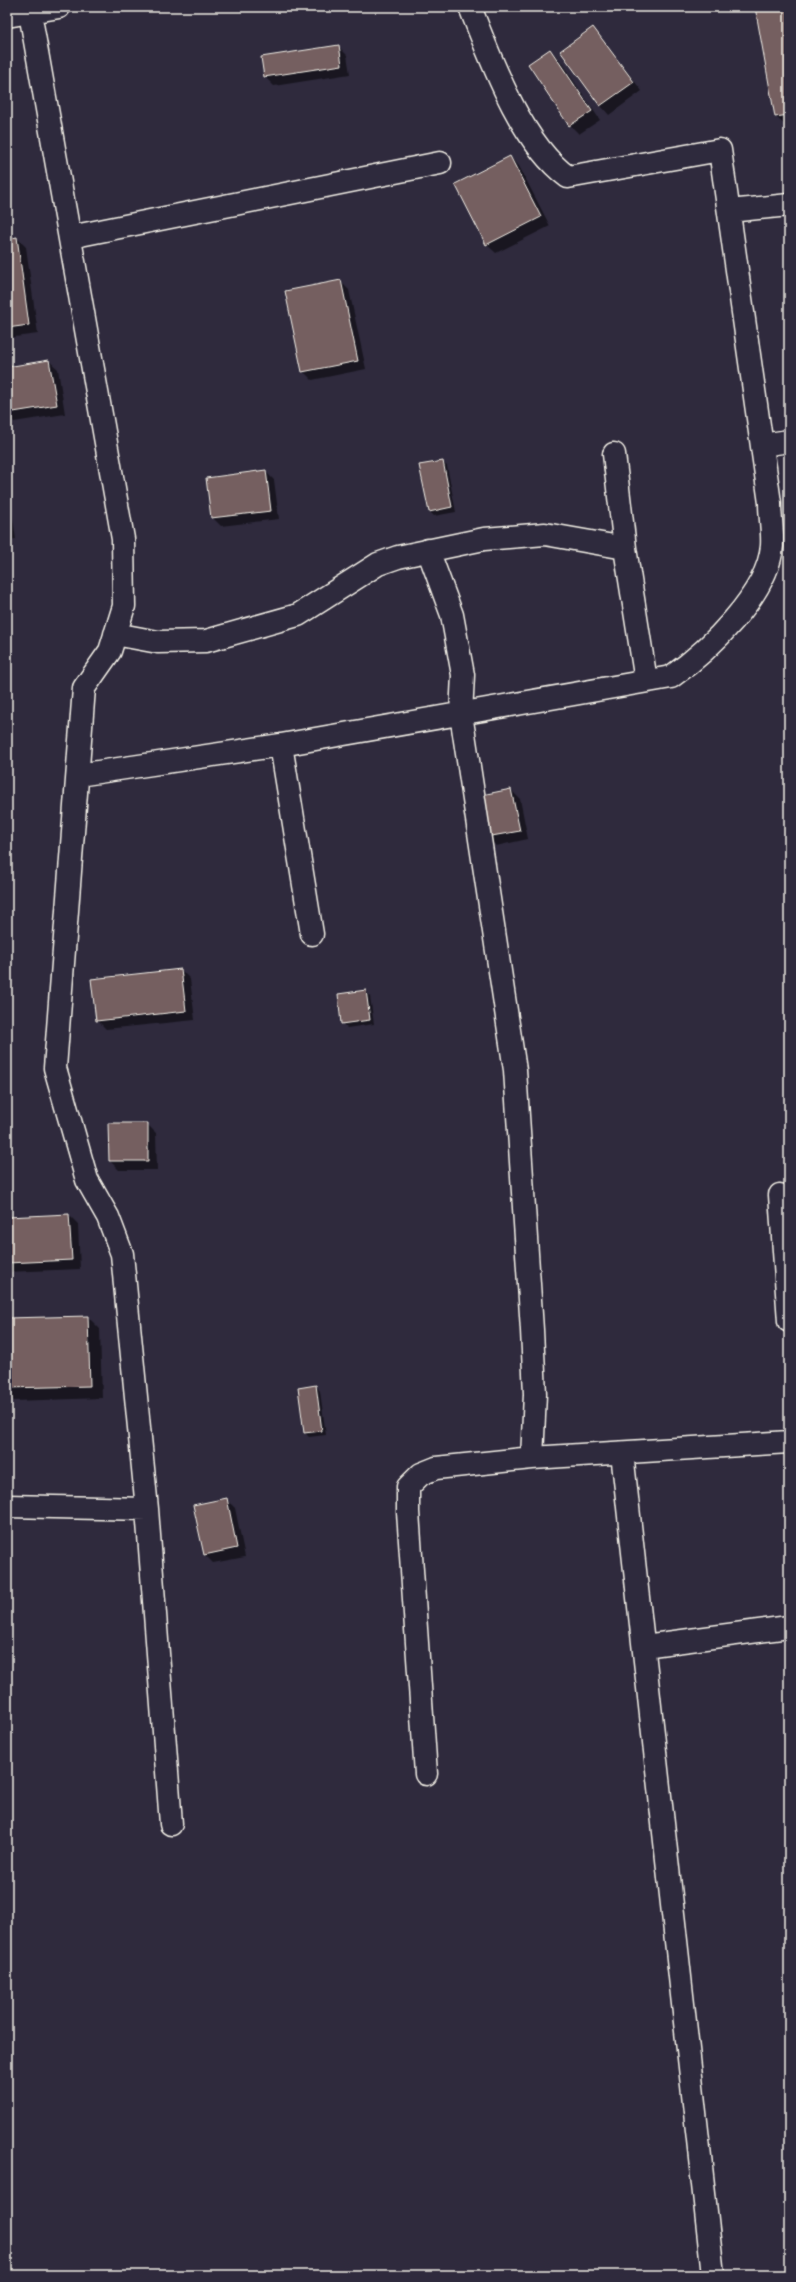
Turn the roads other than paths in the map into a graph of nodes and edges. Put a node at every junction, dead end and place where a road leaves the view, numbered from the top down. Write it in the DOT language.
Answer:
graph roads {
  1 [pos="59,7"];
  2 [pos="470,7"];
  3 [pos="30,9"];
  4 [pos="7,16"];
  5 [pos="440,163"];
  6 [pos="789,205"];
  7 [pos="729,211"];
  8 [pos="70,237"];
  9 [pos="789,442"];
  10 [pos="762,445"];
  11 [pos="614,454"];
  12 [pos="625,548"];
  13 [pos="428,550"];
  14 [pos="114,634"];
  15 [pos="646,681"];
  16 [pos="461,714"];
  17 [pos="281,745"];
  18 [pos="78,775"];
  19 [pos="312,934"];
  20 [pos="780,1195"];
  21 [pos="789,1321"];
  22 [pos="789,1442"];
  23 [pos="622,1453"];
  24 [pos="532,1458"];
  25 [pos="7,1506"];
  26 [pos="147,1509"];
  27 [pos="789,1627"];
  28 [pos="644,1646"];
  29 [pos="426,1774"];
  30 [pos="171,1824"];
  31 [pos="713,2275"];
  1 -- 3 [label="street"];
  2 -- 7 [label="street"];
  3 -- 4 [label="street"];
  3 -- 8 [label="street"];
  5 -- 8 [label="street"];
  6 -- 7 [label="street"];
  7 -- 10 [label="street"];
  8 -- 14 [label="street"];
  9 -- 10 [label="street"];
  10 -- 15 [label="street"];
  11 -- 12 [label="street"];
  12 -- 13 [label="street"];
  12 -- 15 [label="street"];
  13 -- 14 [label="street"];
  13 -- 16 [label="street"];
  14 -- 18 [label="street"];
  15 -- 16 [label="street"];
  16 -- 17 [label="street"];
  16 -- 24 [label="street"];
  17 -- 18 [label="street"];
  17 -- 19 [label="street"];
  18 -- 26 [label="street"];
  20 -- 21 [label="street"];
  22 -- 23 [label="street"];
  23 -- 24 [label="street"];
  23 -- 28 [label="street"];
  24 -- 29 [label="street"];
  25 -- 26 [label="street"];
  26 -- 30 [label="street"];
  27 -- 28 [label="street"];
  28 -- 31 [label="street"];
}
